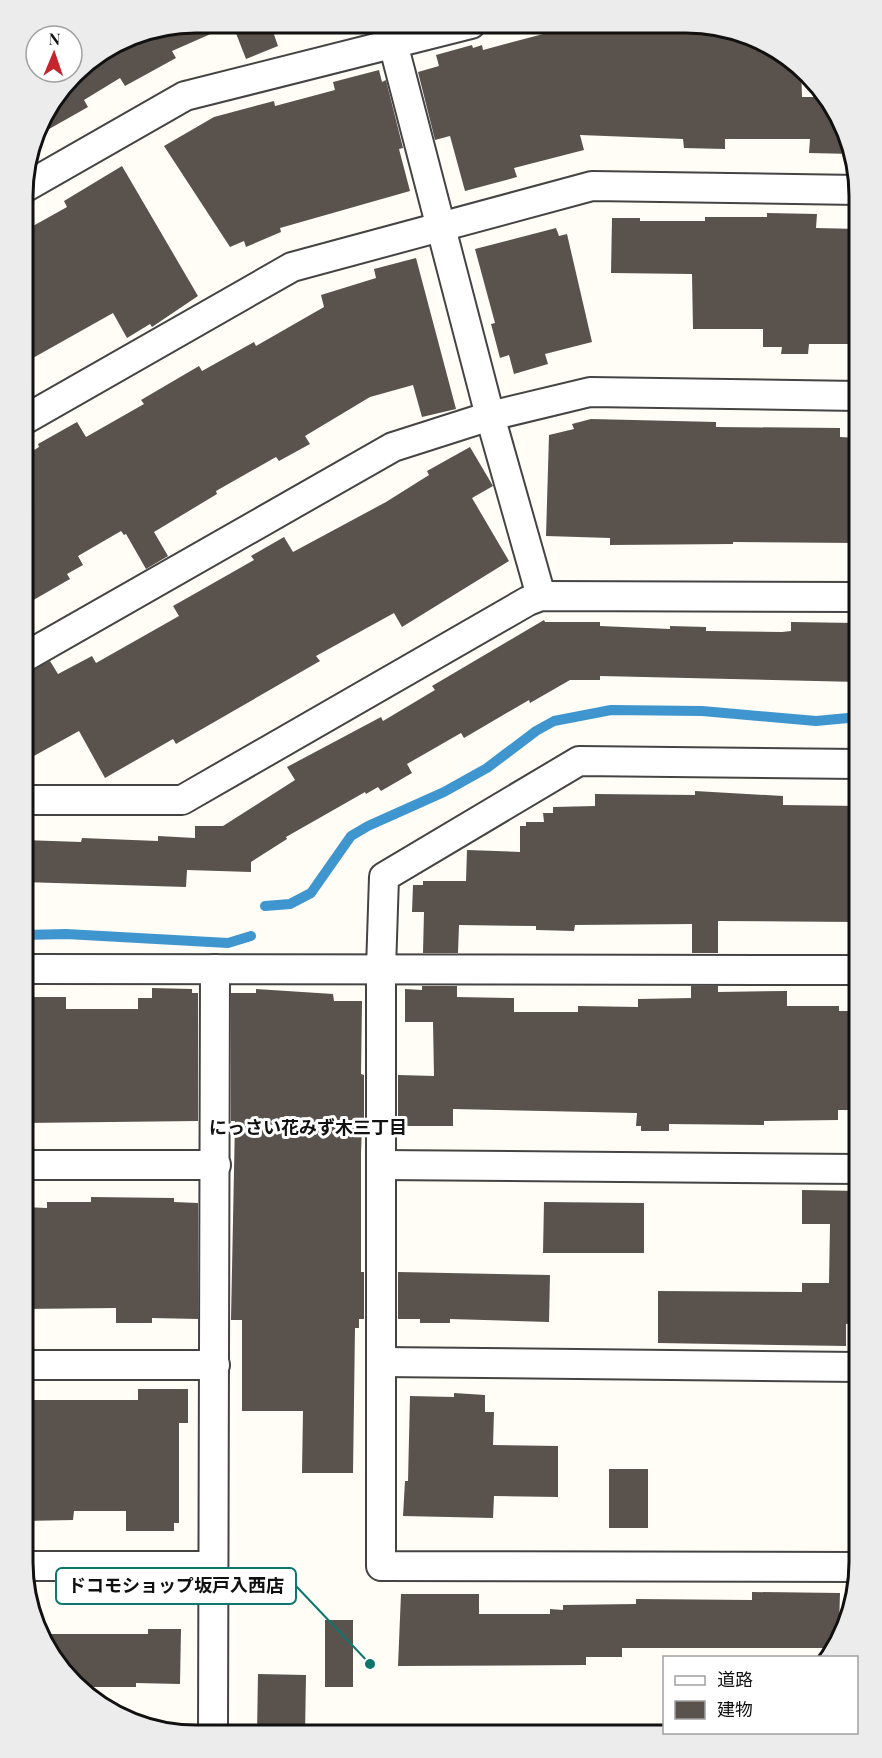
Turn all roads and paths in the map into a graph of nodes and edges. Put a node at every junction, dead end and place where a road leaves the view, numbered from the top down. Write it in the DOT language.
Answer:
graph roads {
  1 [pos="391,35"];
  2 [pos="33,183"];
  3 [pos="849,190"];
  4 [pos="441,228"];
  5 [pos="849,396"];
  6 [pos="33,415"];
  7 [pos="490,416"];
  8 [pos="541,596"];
  9 [pos="849,597"];
  10 [pos="33,652"];
  11 [pos="849,764"];
  12 [pos="33,800"];
  13 [pos="33,969"];
  14 [pos="215,969"];
  15 [pos="381,969"];
  16 [pos="849,970"];
  17 [pos="33,1165"];
  18 [pos="216,1165"];
  19 [pos="381,1165"];
  20 [pos="849,1169"];
  21 [pos="381,1362"];
  22 [pos="33,1365"];
  23 [pos="215,1365"];
  24 [pos="849,1367"];
  25 [pos="33,1566"];
  26 [pos="213,1566"];
  27 [pos="849,1567"];
  28 [pos="213,1725"];
  1 -- 2 [label="street"];
  1 -- 4 [label="street"];
  3 -- 4 [label="street"];
  4 -- 6 [label="street"];
  4 -- 7 [label="street"];
  5 -- 7 [label="street"];
  7 -- 8 [label="street"];
  7 -- 10 [label="street"];
  8 -- 9 [label="street"];
  8 -- 12 [label="street"];
  11 -- 15 [label="street"];
  13 -- 14 [label="street"];
  14 -- 15 [label="street"];
  14 -- 18 [label="street"];
  15 -- 16 [label="street"];
  15 -- 19 [label="street"];
  17 -- 18 [label="street"];
  18 -- 23 [label="street"];
  19 -- 20 [label="street"];
  19 -- 21 [label="street"];
  21 -- 24 [label="street"];
  21 -- 27 [label="street"];
  22 -- 23 [label="street"];
  23 -- 26 [label="street"];
  25 -- 26 [label="street"];
  26 -- 28 [label="street"];
}
